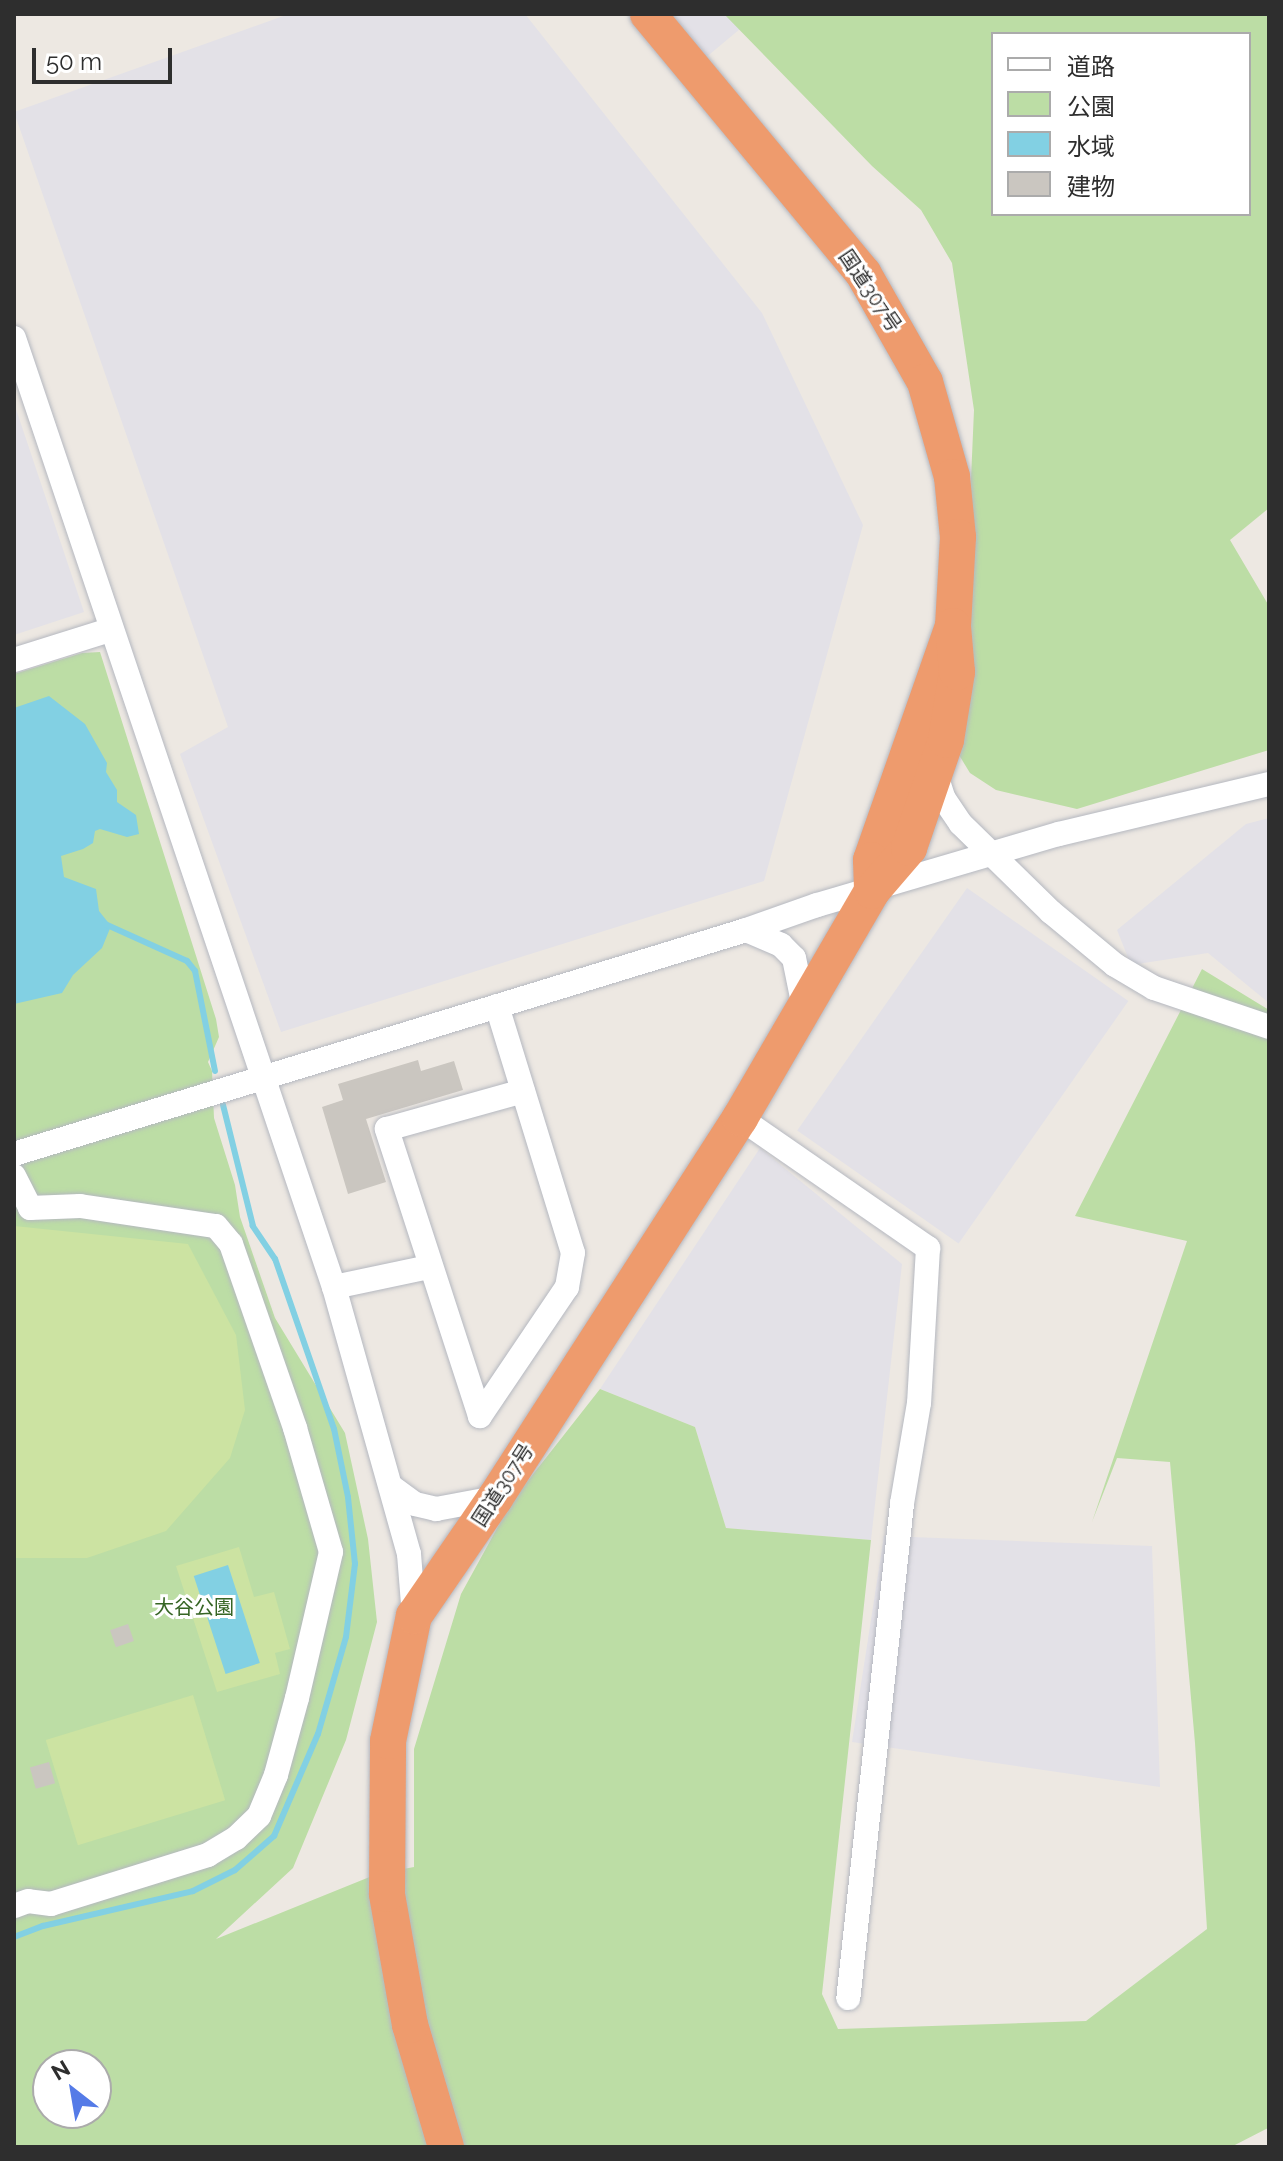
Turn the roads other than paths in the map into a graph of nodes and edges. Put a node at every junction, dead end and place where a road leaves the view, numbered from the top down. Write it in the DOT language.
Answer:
graph roads {
  1 [pos="648,14"];
  2 [pos="14,338"];
  3 [pos="953,626"];
  4 [pos="110,630"];
  5 [pos="14,660"];
  6 [pos="935,772"];
  7 [pos="1269,784"];
  8 [pos="994,853"];
  9 [pos="872,891"];
  10 [pos="746,930"];
  11 [pos="497,1006"];
  12 [pos="804,1007"];
  13 [pos="1269,1027"];
  14 [pos="263,1077"];
  15 [pos="523,1091"];
  16 [pos="740,1118"];
  17 [pos="14,1154"];
  18 [pos="14,1176"];
  19 [pos="429,1267"];
  20 [pos="334,1287"];
  21 [pos="393,1488"];
  22 [pos="495,1498"];
  23 [pos="414,1616"];
  24 [pos="14,1906"];
  25 [pos="848,1998"];
  26 [pos="446,2147"];
  1 -- 3 [label="highway, 国道307号"];
  2 -- 4 [label="street"];
  3 -- 6 [label="highway, 国道307号"];
  3 -- 9 [label="highway, 国道307号"];
  4 -- 5 [label="street"];
  4 -- 14 [label="street"];
  6 -- 8 [label="street"];
  6 -- 9 [label="highway, 国道307号"];
  7 -- 8 [label="street"];
  8 -- 9 [label="street"];
  8 -- 13 [label="street"];
  9 -- 10 [label="street"];
  9 -- 12 [label="highway, 国道307号"];
  10 -- 11 [label="street"];
  10 -- 12 [label="street"];
  11 -- 14 [label="street"];
  11 -- 15 [label="street"];
  12 -- 16 [label="highway, 国道307号"];
  14 -- 17 [label="street"];
  14 -- 20 [label="street"];
  15 -- 19 [label="street"];
  15 -- 19 [label="street"];
  16 -- 22 [label="highway, 国道307号"];
  16 -- 25 [label="street"];
  18 -- 24 [label="street"];
  19 -- 20 [label="street"];
  20 -- 21 [label="street"];
  21 -- 22 [label="street"];
  21 -- 23 [label="street"];
  22 -- 23 [label="highway, 国道307号"];
  23 -- 26 [label="highway, 国道307号"];
}
